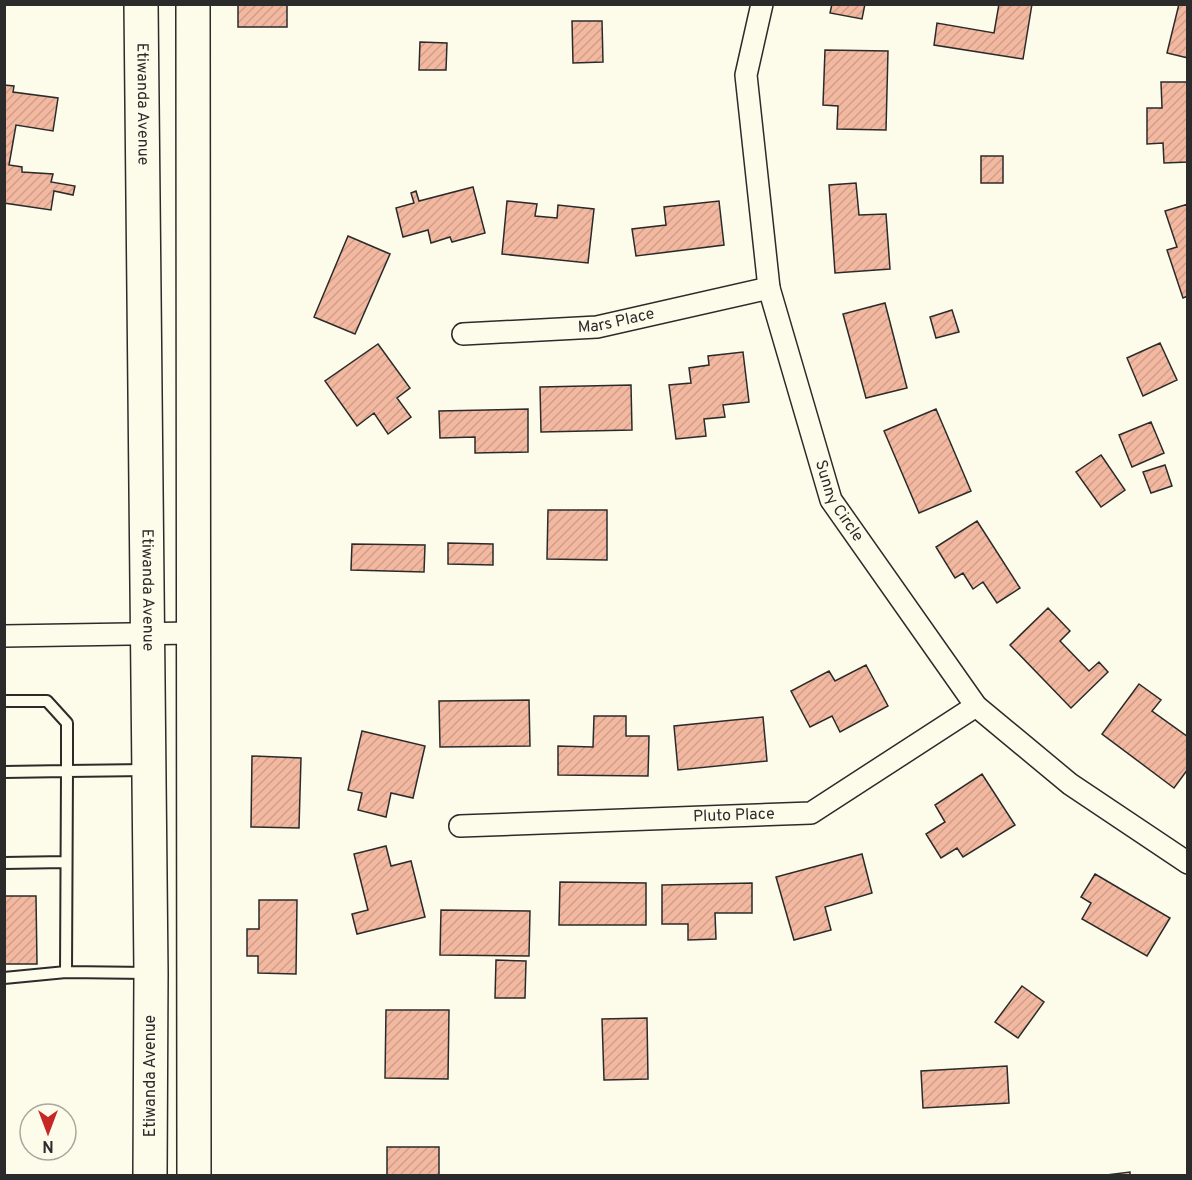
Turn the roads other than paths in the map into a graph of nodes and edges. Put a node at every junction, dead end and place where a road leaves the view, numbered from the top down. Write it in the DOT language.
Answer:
graph roads {
  1 [pos="141,4"];
  2 [pos="193,4"];
  3 [pos="762,4"];
  4 [pos="769,288"];
  5 [pos="463,334"];
  6 [pos="192,633"];
  7 [pos="147,635"];
  8 [pos="4,636"];
  9 [pos="4,701"];
  10 [pos="976,706"];
  11 [pos="148,770"];
  12 [pos="66,771"];
  13 [pos="4,772"];
  14 [pos="460,826"];
  15 [pos="66,862"];
  16 [pos="4,863"];
  17 [pos="1188,863"];
  18 [pos="66,972"];
  19 [pos="151,973"];
  20 [pos="4,978"];
  21 [pos="150,1176"];
  22 [pos="194,1176"];
  1 -- 7 [label="main road, Etiwanda Avenue"];
  2 -- 6 [label="main road"];
  3 -- 4 [label="street, Sunny Circle"];
  4 -- 5 [label="street, Mars Place"];
  4 -- 10 [label="street, Sunny Circle"];
  6 -- 7 [label="street"];
  6 -- 22 [label="main road"];
  7 -- 8 [label="street"];
  7 -- 11 [label="main road, Etiwanda Avenue"];
  9 -- 12 [label="lane"];
  10 -- 14 [label="street, Pluto Place"];
  10 -- 17 [label="street, Sunny Circle"];
  11 -- 12 [label="lane"];
  11 -- 19 [label="main road, Etiwanda Avenue"];
  12 -- 13 [label="lane"];
  12 -- 15 [label="lane"];
  15 -- 16 [label="lane"];
  15 -- 18 [label="lane"];
  18 -- 19 [label="lane"];
  18 -- 20 [label="lane"];
  19 -- 21 [label="main road, Etiwanda Avenue"];
}
